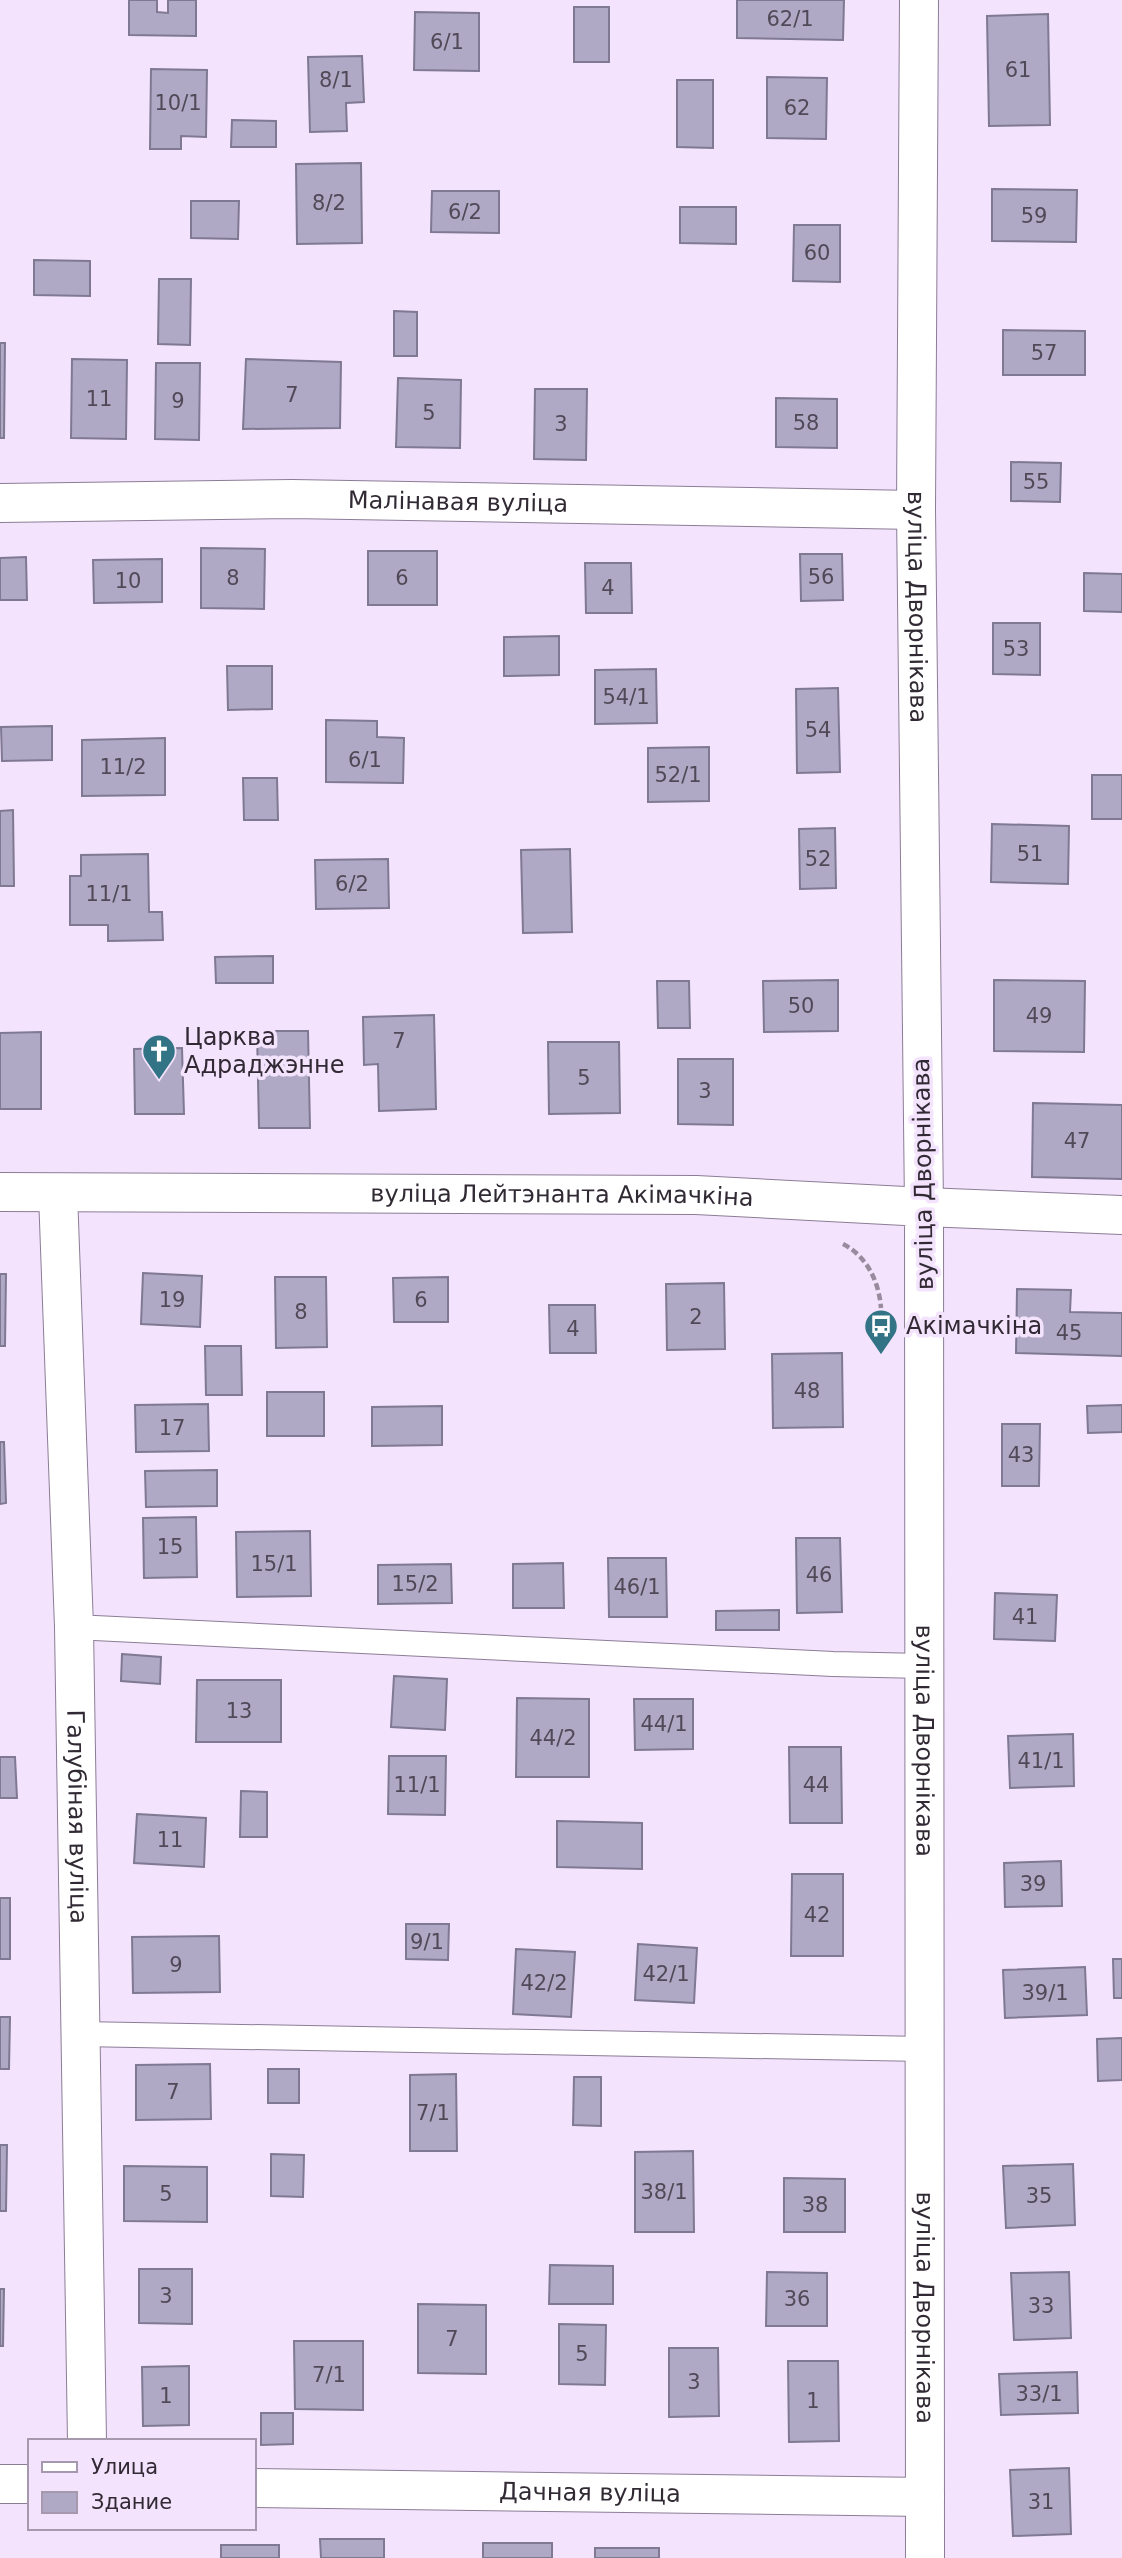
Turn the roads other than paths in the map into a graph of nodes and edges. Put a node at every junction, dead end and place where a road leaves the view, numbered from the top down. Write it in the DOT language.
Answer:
graph roads {
  1 [pos="919,0"];
  2 [pos="0,503"];
  3 [pos="916,510"];
  4 [pos="0,1192"];
  5 [pos="58,1194"];
  6 [pos="924,1207"];
  7 [pos="1122,1215"];
  8 [pos="74,1627"];
  9 [pos="923,1666"];
  10 [pos="80,2034"];
  11 [pos="923,2049"];
  12 [pos="87,2439"];
  13 [pos="0,2484"];
  14 [pos="28,2484"];
  15 [pos="256,2488"];
  16 [pos="925,2497"];
  17 [pos="925,2558"];
  1 -- 3 [label="street, вуліца Дворнікава"];
  2 -- 3 [label="street, Малінавая вуліца"];
  3 -- 6 [label="street, вуліца Дворнікава"];
  4 -- 5 [label="street, вуліца Лейтэнанта Акімачкіна"];
  5 -- 6 [label="street, вуліца Лейтэнанта Акімачкіна"];
  5 -- 8 [label="street, Галубіная вуліца"];
  6 -- 7 [label="street, вуліца Лейтэнанта Акімачкіна"];
  6 -- 9 [label="street, вуліца Дворнікава"];
  8 -- 9 [label="lane"];
  8 -- 10 [label="street, Галубіная вуліца"];
  9 -- 11 [label="street, вуліца Дворнікава"];
  10 -- 11 [label="lane"];
  10 -- 12 [label="street, Галубіная вуліца"];
  11 -- 16 [label="street, вуліца Дворнікава"];
  13 -- 14 [label="street"];
  15 -- 16 [label="street, Дачная вуліца"];
  16 -- 17 [label="street, вуліца Дворнікава"];
}
